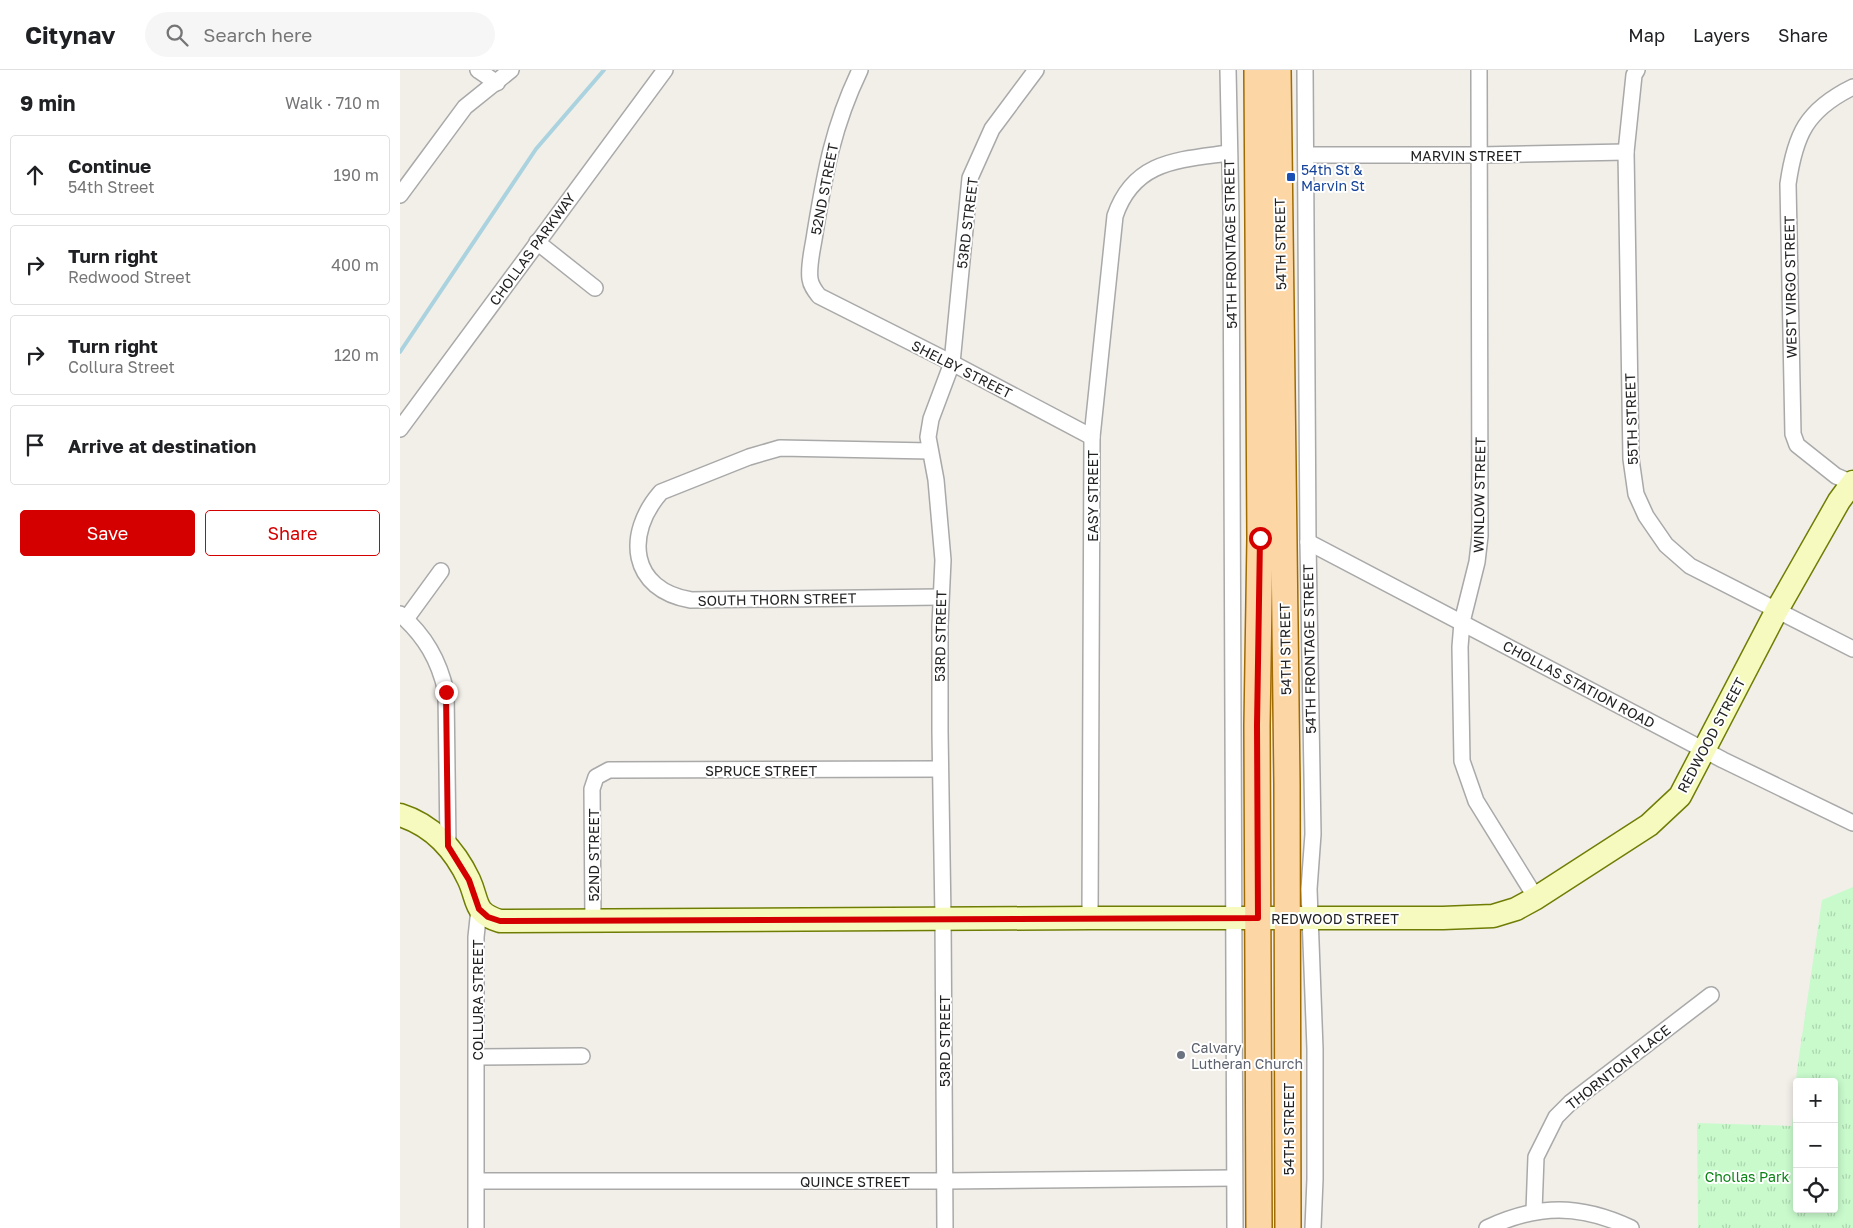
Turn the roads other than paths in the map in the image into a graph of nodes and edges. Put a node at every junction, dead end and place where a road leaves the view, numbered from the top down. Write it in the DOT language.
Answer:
graph roads {
  1 [pos="478,70"];
  2 [pos="511,70"];
  3 [pos="665,70"];
  4 [pos="860,70"];
  5 [pos="1036,70"];
  6 [pos="1228,70"];
  7 [pos="1257,70"];
  8 [pos="1278,70"];
  9 [pos="1305,70"];
  10 [pos="1479,70"];
  11 [pos="1637,70"];
  12 [pos="497,83"];
  13 [pos="1853,87"];
  14 [pos="1626,152"];
  15 [pos="1229,153"];
  16 [pos="1306,155"];
  17 [pos="1480,155"];
  18 [pos="400,195"];
  19 [pos="537,242"];
  20 [pos="596,288"];
  21 [pos="832,302"];
  22 [pos="952,363"];
  23 [pos="400,428"];
  24 [pos="1092,437"];
  25 [pos="930,452"];
  26 [pos="1853,483"];
  27 [pos="1308,542"];
  28 [pos="441,571"];
  29 [pos="940,597"];
  30 [pos="1778,610"];
  31 [pos="403,617"];
  32 [pos="1462,622"];
  33 [pos="1853,650"];
  34 [pos="1704,750"];
  35 [pos="940,769"];
  36 [pos="592,789"];
  37 [pos="400,815"];
  38 [pos="1853,823"];
  39 [pos="448,846"];
  40 [pos="1536,898"];
  41 [pos="479,909"];
  42 [pos="1299,917"];
  43 [pos="943,918"];
  44 [pos="1090,918"];
  45 [pos="1233,918"];
  46 [pos="1258,918"];
  47 [pos="593,921"];
  48 [pos="1711,995"];
  49 [pos="582,1056"];
  50 [pos="477,1057"];
  51 [pos="1234,1178"];
  52 [pos="476,1181"];
  53 [pos="944,1181"];
  54 [pos="1534,1211"];
  55 [pos="476,1228"];
  56 [pos="945,1228"];
  57 [pos="1235,1228"];
  58 [pos="1259,1228"];
  59 [pos="1288,1228"];
  60 [pos="1313,1228"];
  61 [pos="1487,1228"];
  62 [pos="1631,1228"];
  1 -- 12 [label="street"];
  2 -- 12 [label="street"];
  3 -- 19 [label="street, CHOLLAS PARKWAY"];
  4 -- 21 [label="street, 52ND STREET"];
  5 -- 22 [label="street, 53RD STREET"];
  6 -- 15 [label="street, 54TH FRONTAGE STREET"];
  7 -- 46 [label="main road, 54TH STREET"];
  8 -- 42 [label="main road, 54TH STREET"];
  9 -- 16 [label="street, 54TH FRONTAGE STREET"];
  10 -- 17 [label="street, WINLOW STREET"];
  11 -- 14 [label="street, 55TH STREET"];
  12 -- 18 [label="street"];
  13 -- 26 [label="street, WEST VIRGO STREET"];
  14 -- 17 [label="street, MARVIN STREET"];
  14 -- 30 [label="street, 55TH STREET"];
  15 -- 24 [label="street, EASY STREET"];
  15 -- 45 [label="street, 54TH FRONTAGE STREET"];
  16 -- 17 [label="street, MARVIN STREET"];
  16 -- 27 [label="street, 54TH FRONTAGE STREET"];
  17 -- 32 [label="street, WINLOW STREET"];
  19 -- 20 [label="street"];
  19 -- 23 [label="street, CHOLLAS PARKWAY"];
  21 -- 22 [label="street, SHELBY STREET"];
  22 -- 24 [label="street, SHELBY STREET"];
  22 -- 25 [label="street, 53RD STREET"];
  24 -- 44 [label="street, EASY STREET"];
  25 -- 29 [label="street, 53RD STREET"];
  25 -- 29 [label="street, SOUTH THORN STREET"];
  26 -- 30 [label="street, REDWOOD STREET"];
  27 -- 32 [label="street, CHOLLAS STATION ROAD"];
  27 -- 42 [label="street, 54TH FRONTAGE STREET"];
  28 -- 31 [label="street"];
  29 -- 35 [label="street, 53RD STREET"];
  30 -- 33 [label="street, 55TH STREET"];
  30 -- 34 [label="street, REDWOOD STREET"];
  31 -- 39 [label="street"];
  32 -- 34 [label="street, CHOLLAS STATION ROAD"];
  32 -- 40 [label="street, WINLOW STREET"];
  34 -- 38 [label="street, CHOLLAS STATION ROAD"];
  34 -- 40 [label="street, REDWOOD STREET"];
  35 -- 36 [label="street, SPRUCE STREET"];
  35 -- 43 [label="street, 53RD STREET"];
  36 -- 47 [label="street, 52ND STREET"];
  37 -- 39 [label="street, COLLURA STREET"];
  39 -- 41 [label="street, COLLURA STREET"];
  40 -- 42 [label="street, REDWOOD STREET"];
  41 -- 47 [label="street, REDWOOD STREET"];
  41 -- 50 [label="street, COLLURA STREET"];
  42 -- 46 [label="street, REDWOOD STREET"];
  42 -- 59 [label="main road, 54TH STREET"];
  42 -- 60 [label="street, 54TH FRONTAGE STREET"];
  43 -- 44 [label="street, REDWOOD STREET"];
  43 -- 47 [label="street, REDWOOD STREET"];
  43 -- 53 [label="street, 53RD STREET"];
  44 -- 45 [label="street, REDWOOD STREET"];
  45 -- 46 [label="street, REDWOOD STREET"];
  45 -- 51 [label="street, 54TH FRONTAGE STREET"];
  46 -- 58 [label="main road, 54TH STREET"];
  48 -- 54 [label="street, THORNTON PLACE"];
  49 -- 50 [label="street"];
  50 -- 52 [label="street, COLLURA STREET"];
  51 -- 53 [label="street, QUINCE STREET"];
  51 -- 57 [label="street, 54TH FRONTAGE STREET"];
  52 -- 53 [label="street, QUINCE STREET"];
  52 -- 55 [label="street, COLLURA STREET"];
  53 -- 56 [label="street, 53RD STREET"];
  54 -- 61 [label="street"];
  54 -- 62 [label="street"];
}
